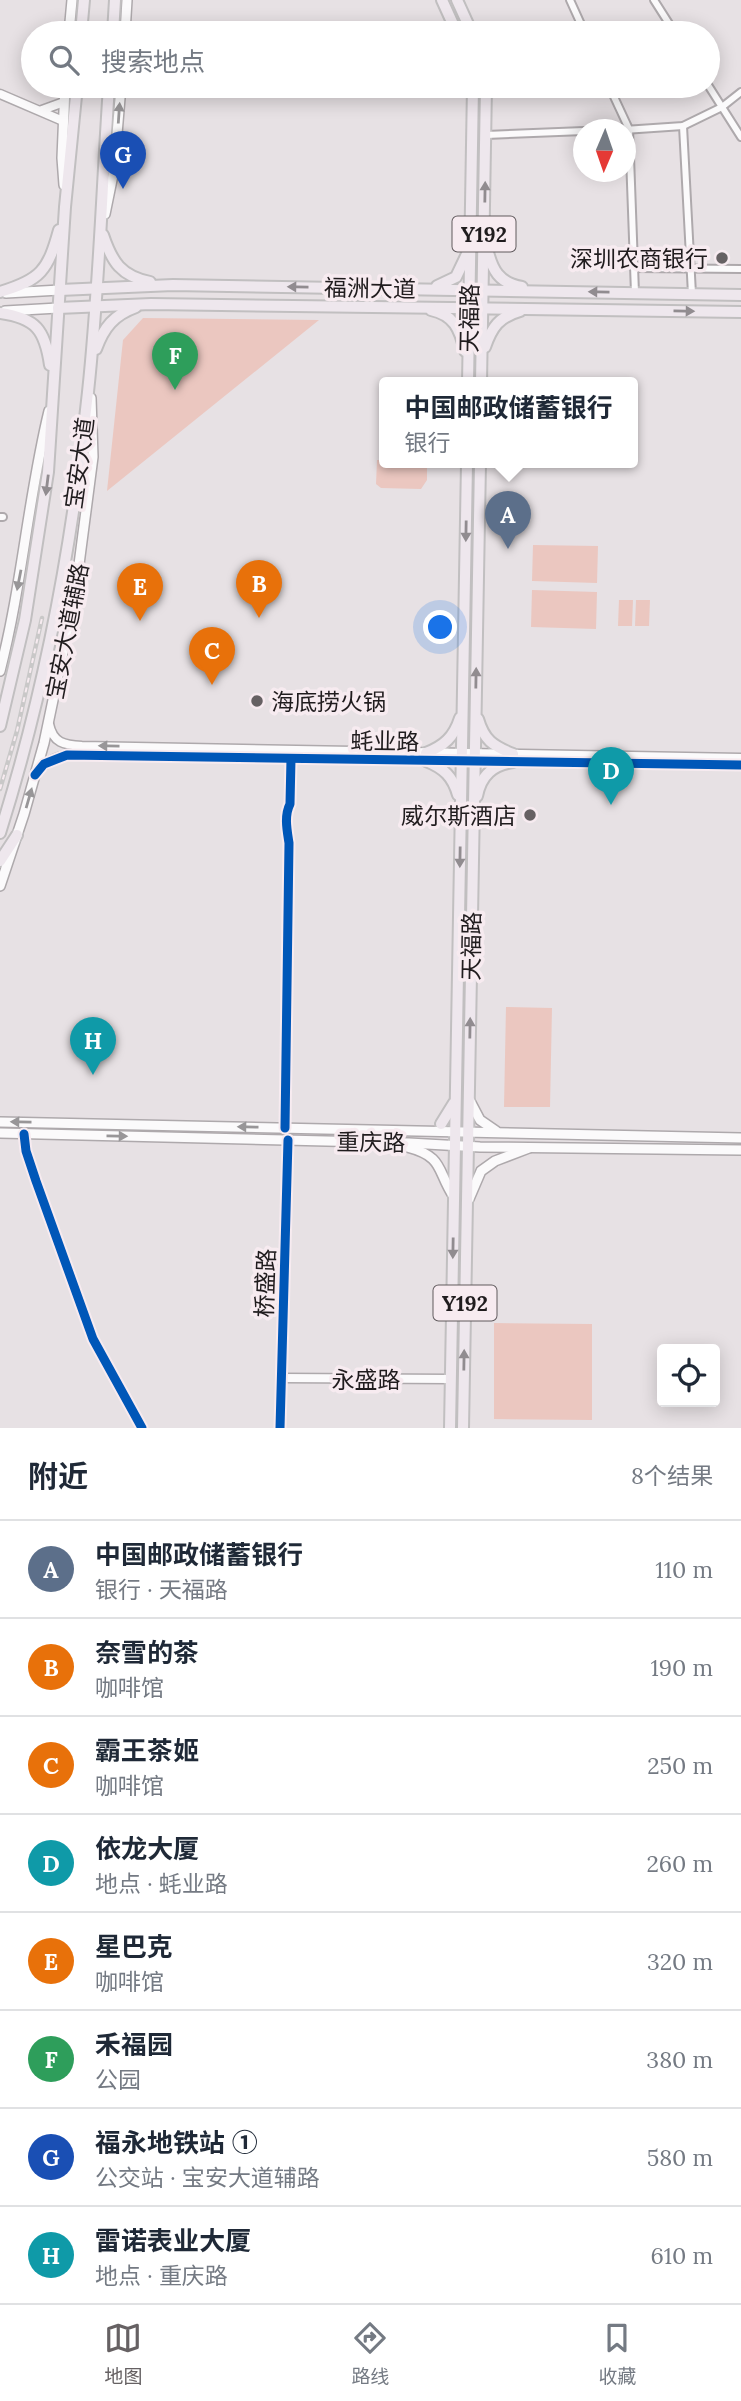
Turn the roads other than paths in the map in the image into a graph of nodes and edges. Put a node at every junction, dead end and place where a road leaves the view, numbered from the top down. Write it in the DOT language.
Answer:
graph roads {
  1 [pos="72,0"];
  2 [pos="84,0"];
  3 [pos="115,0"];
  4 [pos="127,0"];
  5 [pos="442,0"];
  6 [pos="457,0"];
  7 [pos="570,0"];
  8 [pos="654,0"];
  9 [pos="70,21"];
  10 [pos="82,21"];
  11 [pos="114,21"];
  12 [pos="126,21"];
  13 [pos="452,21"];
  14 [pos="467,21"];
  15 [pos="580,21"];
  16 [pos="667,21"];
  17 [pos="741,92"];
  18 [pos="0,94"];
  19 [pos="64,98"];
  20 [pos="76,98"];
  21 [pos="108,98"];
  22 [pos="120,98"];
  23 [pos="473,98"];
  24 [pos="485,98"];
  25 [pos="614,98"];
  26 [pos="716,98"];
  27 [pos="64,102"];
  28 [pos="722,107"];
  29 [pos="42,110"];
  30 [pos="622,119"];
  31 [pos="63,121"];
  32 [pos="683,126"];
  33 [pos="636,128"];
  34 [pos="573,131"];
  35 [pos="486,135"];
  36 [pos="741,137"];
  37 [pos="629,182"];
  38 [pos="65,207"];
  39 [pos="101,229"];
  40 [pos="471,230"];
  41 [pos="484,232"];
  42 [pos="634,268"];
  43 [pos="691,269"];
  44 [pos="741,269"];
  45 [pos="177,286"];
  46 [pos="97,289"];
  47 [pos="417,289"];
  48 [pos="60,290"];
  49 [pos="470,290"];
  50 [pos="483,290"];
  51 [pos="542,291"];
  52 [pos="0,292"];
  53 [pos="635,293"];
  54 [pos="692,294"];
  55 [pos="741,295"];
  56 [pos="151,304"];
  57 [pos="181,304"];
  58 [pos="96,307"];
  59 [pos="418,307"];
  60 [pos="469,307"];
  61 [pos="482,307"];
  62 [pos="540,308"];
  63 [pos="58,309"];
  64 [pos="0,312"];
  65 [pos="741,312"];
  66 [pos="482,360"];
  67 [pos="468,365"];
  68 [pos="90,369"];
  69 [pos="468,377"];
  70 [pos="481,377"];
  71 [pos="53,392"];
  72 [pos="467,468"];
  73 [pos="480,468"];
  74 [pos="0,671"];
  75 [pos="463,702"];
  76 [pos="475,704"];
  77 [pos="49,724"];
  78 [pos="0,726"];
  79 [pos="426,757"];
  80 [pos="462,757"];
  81 [pos="474,757"];
  82 [pos="513,758"];
  83 [pos="741,758"];
  84 [pos="291,759"];
  85 [pos="741,765"];
  86 [pos="35,775"];
  87 [pos="461,816"];
  88 [pos="473,816"];
  89 [pos="0,833"];
  90 [pos="17,835"];
  91 [pos="0,861"];
  92 [pos="0,886"];
  93 [pos="469,1096"];
  94 [pos="456,1097"];
  95 [pos="0,1122"];
  96 [pos="441,1124"];
  97 [pos="285,1128"];
  98 [pos="414,1130"];
  99 [pos="455,1132"];
  100 [pos="469,1132"];
  101 [pos="0,1133"];
  102 [pos="502,1133"];
  103 [pos="24,1134"];
  104 [pos="741,1138"];
  105 [pos="288,1140"];
  106 [pos="391,1142"];
  107 [pos="454,1145"];
  108 [pos="469,1146"];
  109 [pos="531,1147"];
  110 [pos="741,1150"];
  111 [pos="454,1198"];
  112 [pos="466,1203"];
  113 [pos="282,1378"];
  114 [pos="451,1380"];
  115 [pos="142,1428"];
  116 [pos="280,1428"];
  117 [pos="452,1428"];
  118 [pos="463,1428"];
  1 -- 9 [label="main road"];
  2 -- 10 [label="main road"];
  3 -- 11 [label="main road"];
  4 -- 12 [label="main road"];
  5 -- 13 [label="main road"];
  6 -- 14 [label="main road"];
  7 -- 15 [label="street"];
  8 -- 16 [label="street"];
  17 -- 28 [label="street"];
  18 -- 29 [label="street"];
  19 -- 27 [label="main road"];
  20 -- 38 [label="main road, 宝安大道"];
  21 -- 39 [label="main road, 宝安大道"];
  39 -- 22 [label="main road, one-way"];
  23 -- 40 [label="main road, 天福路 / Y192"];
  24 -- 35 [label="main road, 天福路 / Y192"];
  25 -- 30 [label="street"];
  26 -- 28 [label="street"];
  27 -- 29 [label="street"];
  27 -- 31 [label="main road"];
  28 -- 32 [label="street"];
  28 -- 36 [label="street"];
  29 -- 31 [label="street"];
  31 -- 38 [label="main road"];
  32 -- 33 [label="street"];
  32 -- 43 [label="street"];
  34 -- 35 [label="street"];
  41 -- 35 [label="main road, 天福路 / Y192, one-way"];
  37 -- 42 [label="street"];
  38 -- 48 [label="main road, 宝安大道"];
  38 -- 52 [label="main road"];
  39 -- 45 [label="main road"];
  39 -- 46 [label="main road, 宝安大道"];
  40 -- 47 [label="main road"];
  40 -- 49 [label="main road, 天福路 / Y192"];
  41 -- 50 [label="main road, 天福路 / Y192"];
  41 -- 51 [label="main road"];
  42 -- 43 [label="street"];
  42 -- 53 [label="street"];
  43 -- 44 [label="street"];
  43 -- 54 [label="street"];
  45 -- 46 [label="main road, 福洲大道"];
  47 -- 45 [label="main road, 福洲大道, one-way"];
  45 -- 57 [label="main road"];
  46 -- 48 [label="main road, 福洲大道"];
  46 -- 58 [label="main road, 宝安大道"];
  47 -- 49 [label="main road, 福洲大道"];
  48 -- 52 [label="main road, 福洲大道"];
  48 -- 63 [label="main road, 宝安大道"];
  49 -- 50 [label="main road, 福洲大道"];
  49 -- 60 [label="main road, 天福路 / Y192"];
  50 -- 51 [label="main road, 福洲大道"];
  50 -- 61 [label="main road, 天福路 / Y192"];
  53 -- 51 [label="main road, 福洲大道, one-way"];
  53 -- 54 [label="main road, 福洲大道"];
  54 -- 55 [label="main road, 福洲大道"];
  56 -- 57 [label="main road, 福洲大道"];
  56 -- 58 [label="main road, 福洲大道"];
  56 -- 68 [label="main road"];
  57 -- 59 [label="main road, 福洲大道"];
  58 -- 63 [label="main road, 福洲大道"];
  58 -- 68 [label="main road, 宝安大道"];
  59 -- 60 [label="main road, 福洲大道"];
  59 -- 67 [label="main road"];
  60 -- 61 [label="main road, 福洲大道"];
  60 -- 67 [label="main road, 天福路 / Y192"];
  61 -- 62 [label="main road, 福洲大道"];
  61 -- 66 [label="main road, 天福路 / Y192"];
  62 -- 65 [label="main road, 福洲大道, one-way"];
  62 -- 66 [label="main road"];
  63 -- 64 [label="main road, 福洲大道"];
  63 -- 71 [label="main road, 宝安大道"];
  64 -- 71 [label="main road"];
  66 -- 70 [label="main road, 天福路 / Y192"];
  67 -- 69 [label="main road, 天福路 / Y192"];
  68 -- 77 [label="main road, 宝安大道辅路"];
  68 -- 89 [label="main road, 宝安大道"];
  71 -- 74 [label="main road, one-way"];
  71 -- 78 [label="main road, 宝安大道, one-way"];
  72 -- 75 [label="main road, 天福路 / Y192, one-way"];
  76 -- 73 [label="main road, 天福路 / Y192, one-way"];
  75 -- 79 [label="main road"];
  75 -- 80 [label="main road, 天福路 / Y192"];
  76 -- 81 [label="main road, 天福路 / Y192"];
  76 -- 82 [label="main road"];
  79 -- 77 [label="street, 蚝业路, one-way"];
  77 -- 86 [label="main road, 宝安大道辅路"];
  79 -- 80 [label="street, 蚝业路"];
  79 -- 84 [label="street, 蚝业路"];
  79 -- 87 [label="main road"];
  80 -- 81 [label="street, 蚝业路"];
  80 -- 87 [label="main road, 天福路 / Y192"];
  81 -- 82 [label="street, 蚝业路"];
  81 -- 88 [label="main road, 天福路 / Y192"];
  82 -- 83 [label="street, 蚝业路"];
  82 -- 85 [label="street, 蚝业路"];
  82 -- 88 [label="main road"];
  84 -- 86 [label="street, 蚝业路"];
  84 -- 97 [label="street"];
  90 -- 86 [label="main road, 宝安大道辅路, one-way"];
  87 -- 94 [label="main road, 天福路 / Y192, one-way"];
  93 -- 88 [label="main road, 天福路 / Y192, one-way"];
  90 -- 91 [label="main road"];
  90 -- 92 [label="main road, 宝安大道辅路"];
  93 -- 100 [label="main road, 天福路 / Y192"];
  93 -- 102 [label="main road, Y192"];
  94 -- 96 [label="main road"];
  94 -- 99 [label="main road, 天福路 / Y192"];
  97 -- 95 [label="main road, 重庆路, one-way"];
  96 -- 98 [label="main road"];
  97 -- 98 [label="main road, 重庆路"];
  98 -- 99 [label="main road, 重庆路"];
  99 -- 100 [label="main road, 重庆路"];
  99 -- 107 [label="main road, 天福路 / Y192"];
  100 -- 102 [label="main road, 重庆路"];
  100 -- 108 [label="main road, 天福路 / Y192"];
  101 -- 103 [label="main road, 重庆路"];
  102 -- 104 [label="main road, 重庆路"];
  103 -- 105 [label="main road, 重庆路, one-way"];
  103 -- 115 [label="street"];
  105 -- 106 [label="main road, 重庆路"];
  105 -- 113 [label="street, 桥盛路"];
  106 -- 107 [label="main road, 重庆路"];
  106 -- 111 [label="main road"];
  107 -- 108 [label="main road, 重庆路"];
  107 -- 111 [label="main road, 天福路 / Y192"];
  108 -- 109 [label="main road, 重庆路"];
  108 -- 112 [label="main road, 天福路 / Y192"];
  109 -- 110 [label="main road, 重庆路"];
  109 -- 112 [label="main road"];
  111 -- 114 [label="main road, 天福路 / Y192, one-way"];
  118 -- 112 [label="main road, 天福路 / Y192, one-way"];
  113 -- 114 [label="street, 永盛路"];
  113 -- 116 [label="street, 桥盛路"];
  114 -- 117 [label="main road, 天福路 / Y192"];
}
